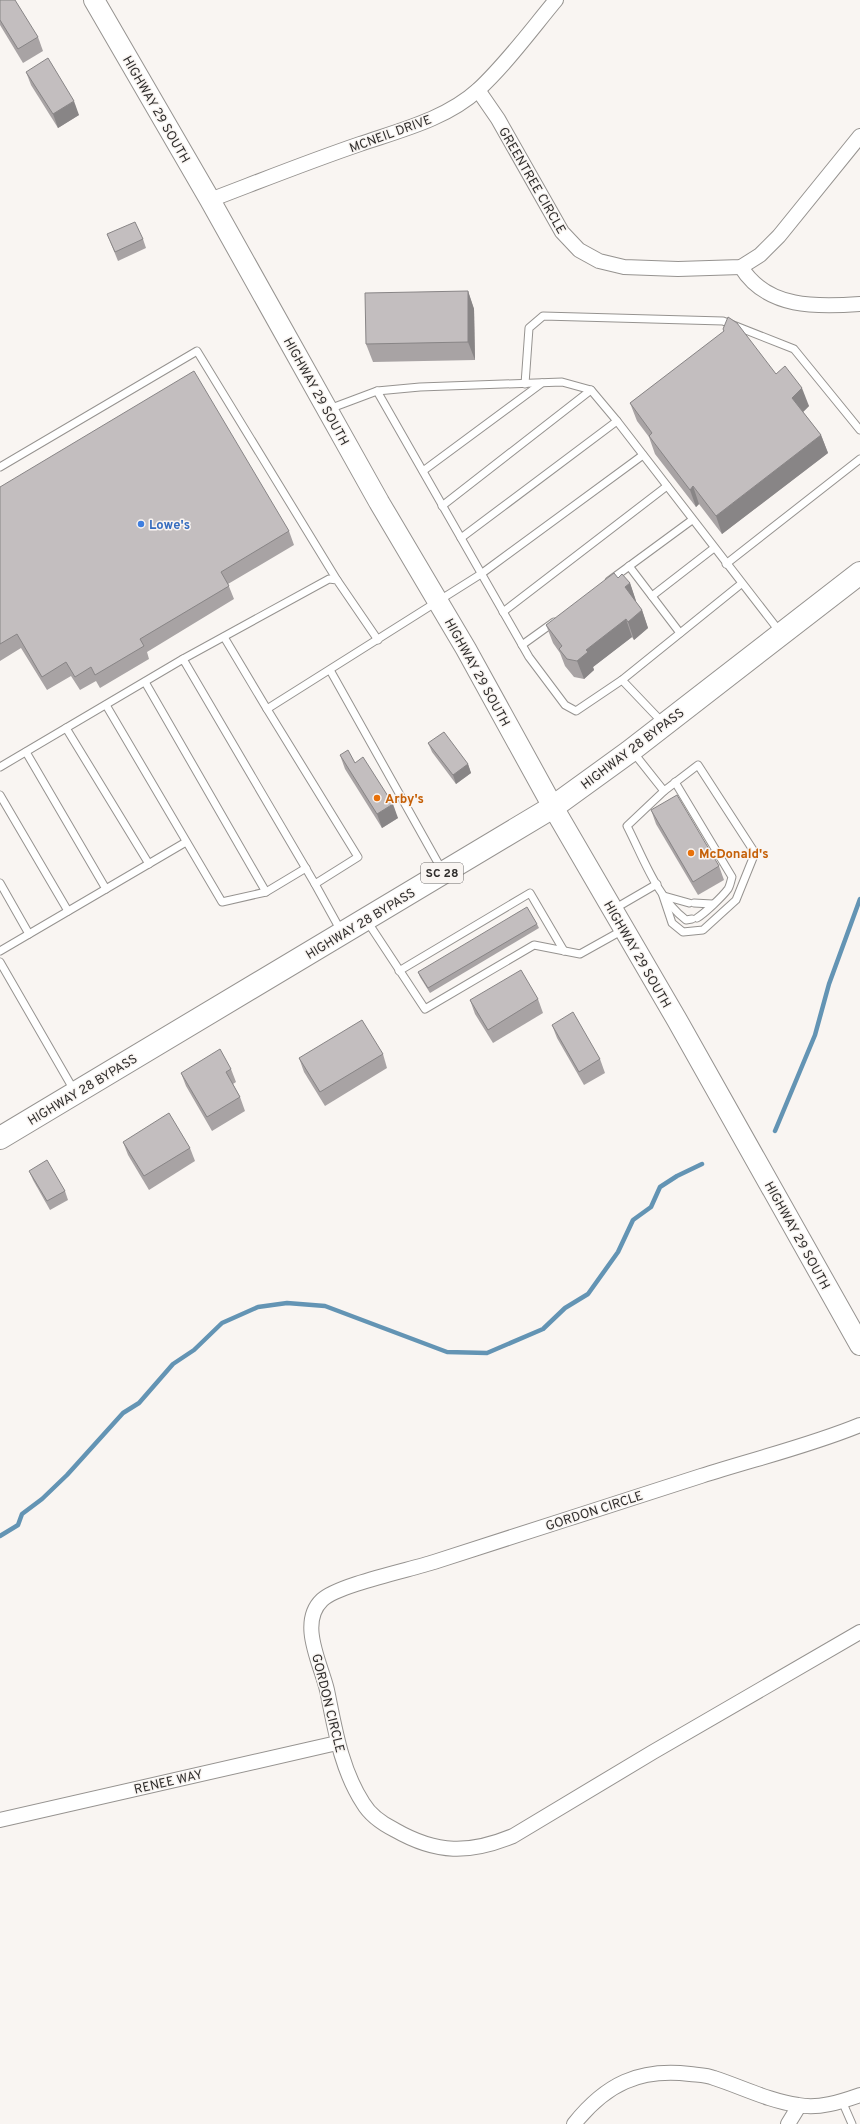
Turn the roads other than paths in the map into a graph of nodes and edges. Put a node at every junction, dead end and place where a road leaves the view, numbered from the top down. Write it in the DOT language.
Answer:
graph roads {
  1 [pos="94,0"];
  2 [pos="556,0"];
  3 [pos="478,90"];
  4 [pos="860,136"];
  5 [pos="210,200"];
  6 [pos="741,267"];
  7 [pos="860,304"];
  8 [pos="542,383"];
  9 [pos="525,384"];
  10 [pos="591,390"];
  11 [pos="377,391"];
  12 [pos="328,410"];
  13 [pos="617,421"];
  14 [pos="860,430"];
  15 [pos="643,455"];
  16 [pos="860,459"];
  17 [pos="0,467"];
  18 [pos="423,471"];
  19 [pos="667,486"];
  20 [pos="442,506"];
  21 [pos="692,520"];
  22 [pos="461,538"];
  23 [pos="714,548"];
  24 [pos="726,564"];
  25 [pos="629,566"];
  26 [pos="860,573"];
  27 [pos="482,574"];
  28 [pos="337,580"];
  29 [pos="741,584"];
  30 [pos="604,585"];
  31 [pos="652,596"];
  32 [pos="438,602"];
  33 [pos="503,612"];
  34 [pos="560,617"];
  35 [pos="680,633"];
  36 [pos="782,634"];
  37 [pos="224,637"];
  38 [pos="378,640"];
  39 [pos="522,645"];
  40 [pos="183,659"];
  41 [pos="330,670"];
  42 [pos="622,680"];
  43 [pos="145,682"];
  44 [pos="106,705"];
  45 [pos="267,709"];
  46 [pos="664,725"];
  47 [pos="66,728"];
  48 [pos="632,750"];
  49 [pos="26,752"];
  50 [pos="0,768"];
  51 [pos="675,782"];
  52 [pos="664,791"];
  53 [pos="0,795"];
  54 [pos="553,807"];
  55 [pos="186,842"];
  56 [pos="149,864"];
  57 [pos="306,868"];
  58 [pos="444,872"];
  59 [pos="0,883"];
  60 [pos="315,884"];
  61 [pos="657,884"];
  62 [pos="106,889"];
  63 [pos="266,892"];
  64 [pos="663,896"];
  65 [pos="712,904"];
  66 [pos="613,910"];
  67 [pos="68,911"];
  68 [pos="366,919"];
  69 [pos="624,929"];
  70 [pos="342,933"];
  71 [pos="29,934"];
  72 [pos="0,951"];
  73 [pos="564,951"];
  74 [pos="0,962"];
  75 [pos="399,970"];
  76 [pos="75,1093"];
  77 [pos="0,1138"];
  78 [pos="860,1345"];
  79 [pos="860,1425"];
  80 [pos="860,1632"];
  81 [pos="337,1744"];
  82 [pos="0,1820"];
  83 [pos="860,2095"];
  84 [pos="842,2101"];
  85 [pos="799,2106"];
  86 [pos="574,2124"];
  87 [pos="788,2124"];
  88 [pos="852,2124"];
  1 -- 5 [label="main road, HIGHWAY 29 SOUTH"];
  2 -- 3 [label="street, MCNEIL DRIVE"];
  3 -- 5 [label="street, MCNEIL DRIVE"];
  3 -- 6 [label="street, GREENTREE CIRCLE"];
  4 -- 6 [label="street"];
  5 -- 12 [label="main road, HIGHWAY 29 SOUTH"];
  6 -- 7 [label="street"];
  8 -- 9 [label="lane"];
  8 -- 10 [label="lane"];
  8 -- 18 [label="lane"];
  9 -- 11 [label="lane"];
  9 -- 14 [label="lane"];
  10 -- 13 [label="lane"];
  10 -- 20 [label="lane"];
  11 -- 12 [label="lane"];
  11 -- 18 [label="lane"];
  12 -- 32 [label="main road, HIGHWAY 29 SOUTH"];
  13 -- 15 [label="lane"];
  13 -- 22 [label="lane"];
  15 -- 19 [label="lane"];
  15 -- 27 [label="lane"];
  16 -- 24 [label="lane"];
  17 -- 28 [label="lane"];
  18 -- 20 [label="lane"];
  19 -- 21 [label="lane"];
  19 -- 33 [label="lane"];
  20 -- 22 [label="lane"];
  21 -- 23 [label="lane"];
  21 -- 25 [label="lane"];
  22 -- 27 [label="lane"];
  23 -- 24 [label="lane"];
  23 -- 31 [label="lane"];
  24 -- 29 [label="lane"];
  25 -- 30 [label="lane"];
  25 -- 31 [label="lane"];
  26 -- 36 [label="highway, HIGHWAY 28 BYPASS / SC 28"];
  27 -- 32 [label="lane"];
  27 -- 33 [label="lane"];
  28 -- 37 [label="lane"];
  28 -- 38 [label="lane"];
  29 -- 35 [label="lane"];
  29 -- 36 [label="lane"];
  31 -- 35 [label="lane"];
  32 -- 38 [label="lane"];
  32 -- 54 [label="main road, HIGHWAY 29 SOUTH"];
  33 -- 39 [label="lane"];
  34 -- 39 [label="lane"];
  35 -- 42 [label="lane"];
  36 -- 46 [label="highway, HIGHWAY 28 BYPASS / SC 28"];
  37 -- 40 [label="lane"];
  37 -- 45 [label="lane"];
  38 -- 41 [label="lane"];
  39 -- 42 [label="lane"];
  40 -- 43 [label="lane"];
  40 -- 57 [label="lane"];
  41 -- 45 [label="lane"];
  41 -- 58 [label="lane"];
  42 -- 46 [label="lane"];
  43 -- 44 [label="lane"];
  43 -- 63 [label="lane"];
  44 -- 47 [label="lane"];
  44 -- 55 [label="lane"];
  45 -- 60 [label="lane"];
  46 -- 48 [label="highway, HIGHWAY 28 BYPASS / SC 28"];
  47 -- 49 [label="lane"];
  47 -- 56 [label="lane"];
  48 -- 52 [label="lane"];
  48 -- 54 [label="highway, HIGHWAY 28 BYPASS / SC 28"];
  49 -- 50 [label="lane"];
  49 -- 62 [label="lane"];
  51 -- 52 [label="lane"];
  51 -- 64 [label="lane"];
  51 -- 65 [label="lane"];
  52 -- 61 [label="lane"];
  53 -- 67 [label="lane"];
  54 -- 58 [label="highway, HIGHWAY 28 BYPASS / SC 28"];
  54 -- 66 [label="main road, HIGHWAY 29 SOUTH"];
  55 -- 56 [label="lane"];
  55 -- 63 [label="lane"];
  56 -- 62 [label="lane"];
  57 -- 60 [label="lane"];
  57 -- 63 [label="lane"];
  58 -- 68 [label="highway, HIGHWAY 28 BYPASS / SC 28"];
  59 -- 71 [label="lane"];
  60 -- 70 [label="lane"];
  61 -- 64 [label="lane"];
  61 -- 66 [label="lane"];
  62 -- 67 [label="lane"];
  64 -- 65 [label="lane"];
  64 -- 65 [label="lane"];
  66 -- 69 [label="main road, HIGHWAY 29 SOUTH"];
  67 -- 71 [label="lane"];
  68 -- 70 [label="highway, HIGHWAY 28 BYPASS / SC 28"];
  68 -- 75 [label="lane"];
  69 -- 73 [label="lane"];
  69 -- 78 [label="main road, HIGHWAY 29 SOUTH"];
  70 -- 76 [label="highway, HIGHWAY 28 BYPASS / SC 28"];
  71 -- 72 [label="lane"];
  73 -- 75 [label="lane"];
  73 -- 75 [label="lane"];
  74 -- 76 [label="lane"];
  76 -- 77 [label="highway, HIGHWAY 28 BYPASS / SC 28"];
  79 -- 81 [label="street, GORDON CIRCLE"];
  80 -- 81 [label="street, GORDON CIRCLE"];
  81 -- 82 [label="street, RENEE WAY"];
  83 -- 84 [label="street"];
  84 -- 85 [label="street"];
  84 -- 88 [label="lane"];
  85 -- 86 [label="street"];
  85 -- 87 [label="street"];
}
